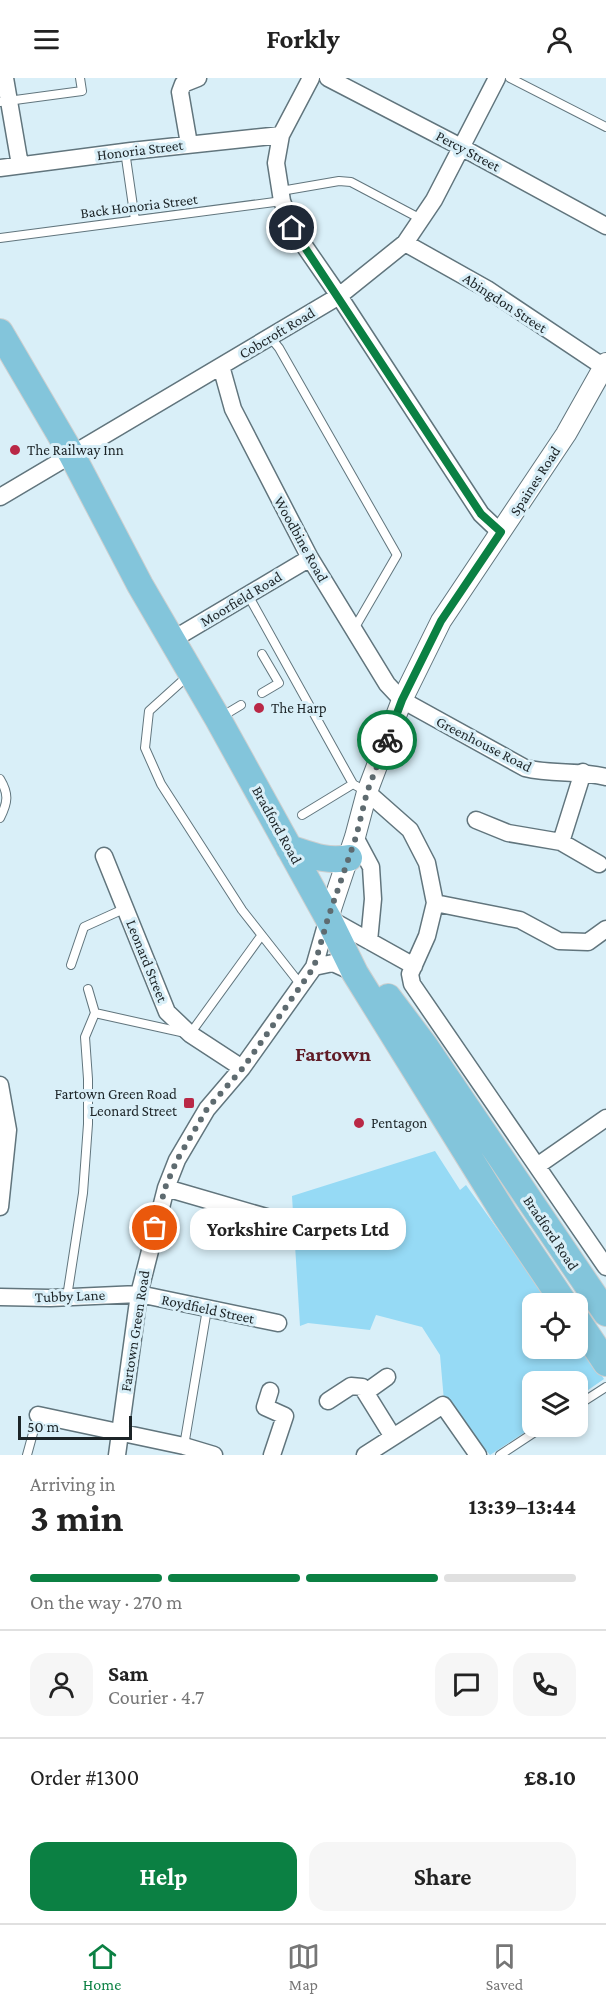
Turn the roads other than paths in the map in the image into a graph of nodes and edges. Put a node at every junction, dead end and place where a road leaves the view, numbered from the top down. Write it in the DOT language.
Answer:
graph roads {
  1 [pos="5,78"];
  2 [pos="80,78"];
  3 [pos="198,78"];
  4 [pos="311,78"];
  5 [pos="328,78"];
  6 [pos="497,78"];
  7 [pos="510,78"];
  8 [pos="4,102"];
  9 [pos="606,127"];
  10 [pos="281,135"];
  11 [pos="189,144"];
  12 [pos="461,147"];
  13 [pos="128,151"];
  14 [pos="20,165"];
  15 [pos="0,168"];
  16 [pos="282,196"];
  17 [pos="421,219"];
  18 [pos="138,220"];
  19 [pos="606,226"];
  20 [pos="0,238"];
  21 [pos="405,243"];
  22 [pos="339,296"];
  23 [pos="0,332"];
  24 [pos="270,337"];
  25 [pos="605,365"];
  26 [pos="222,366"];
  27 [pos="72,455"];
  28 [pos="0,497"];
  29 [pos="501,532"];
  30 [pos="310,558"];
  31 [pos="248,595"];
  32 [pos="354,630"];
  33 [pos="170,637"];
  34 [pos="262,654"];
  35 [pos="191,673"];
  36 [pos="262,693"];
  37 [pos="402,700"];
  38 [pos="241,705"];
  39 [pos="218,719"];
  40 [pos="583,772"];
  41 [pos="606,777"];
  42 [pos="0,779"];
  43 [pos="360,788"];
  44 [pos="303,816"];
  45 [pos="0,818"];
  46 [pos="476,820"];
  47 [pos="561,842"];
  48 [pos="289,848"];
  49 [pos="352,848"];
  50 [pos="104,856"];
  51 [pos="599,864"];
  52 [pos="435,903"];
  53 [pos="126,908"];
  54 [pos="328,918"];
  55 [pos="606,929"];
  56 [pos="261,936"];
  57 [pos="369,941"];
  58 [pos="71,965"];
  59 [pos="414,966"];
  60 [pos="314,967"];
  61 [pos="356,973"];
  62 [pos="301,985"];
  63 [pos="88,989"];
  64 [pos="95,1013"];
  65 [pos="190,1034"];
  66 [pos="243,1068"];
  67 [pos="0,1085"];
  68 [pos="606,1118"];
  69 [pos="537,1166"];
  70 [pos="165,1188"];
  71 [pos="0,1207"];
  72 [pos="280,1221"];
  73 [pos="606,1266"];
  74 [pos="558,1293"];
  75 [pos="139,1294"];
  76 [pos="0,1297"];
  77 [pos="66,1297"];
  78 [pos="207,1309"];
  79 [pos="606,1313"];
  80 [pos="278,1323"];
  81 [pos="588,1336"];
  82 [pos="606,1363"];
  83 [pos="387,1377"];
  84 [pos="606,1387"];
  85 [pos="270,1391"];
  86 [pos="366,1392"];
  87 [pos="588,1399"];
  88 [pos="328,1401"];
  89 [pos="38,1415"];
  90 [pos="120,1432"];
  91 [pos="393,1437"];
  92 [pos="527,1437"];
  93 [pos="184,1446"];
  94 [pos="27,1455"];
  95 [pos="117,1455"];
  96 [pos="214,1455"];
  97 [pos="272,1455"];
  98 [pos="365,1455"];
  99 [pos="478,1455"];
  100 [pos="500,1455"];
  1 -- 8 [label="street"];
  2 -- 8 [label="lane"];
  3 -- 11 [label="street"];
  4 -- 10 [label="street"];
  5 -- 12 [label="street, Percy Street"];
  6 -- 12 [label="street, Cobcroft Road"];
  7 -- 9 [label="lane"];
  8 -- 14 [label="street"];
  10 -- 11 [label="street, Honoria Street"];
  10 -- 16 [label="street"];
  11 -- 13 [label="street, Honoria Street"];
  12 -- 17 [label="street, Cobcroft Road"];
  12 -- 19 [label="street, Percy Street"];
  13 -- 14 [label="street, Honoria Street"];
  13 -- 18 [label="lane"];
  14 -- 15 [label="street, Honoria Street"];
  16 -- 17 [label="lane, Back Honoria Street"];
  16 -- 18 [label="lane, Back Honoria Street"];
  16 -- 22 [label="street"];
  17 -- 21 [label="street, Cobcroft Road"];
  18 -- 20 [label="lane, Back Honoria Street"];
  21 -- 22 [label="street, Cobcroft Road"];
  21 -- 25 [label="street, Abingdon Street"];
  22 -- 24 [label="street, Cobcroft Road"];
  22 -- 29 [label="street"];
  23 -- 27 [label="main road, Bradford Road"];
  24 -- 26 [label="street, Cobcroft Road"];
  24 -- 32 [label="lane"];
  25 -- 29 [label="street, Spaines Road"];
  26 -- 27 [label="street, Cobcroft Road"];
  26 -- 30 [label="street, Woodbine Road"];
  27 -- 28 [label="street, Cobcroft Road"];
  27 -- 33 [label="main road, Bradford Road"];
  29 -- 37 [label="street, Spaines Road"];
  30 -- 31 [label="street, Moorfield Road"];
  30 -- 32 [label="street, Woodbine Road"];
  31 -- 33 [label="street, Moorfield Road"];
  31 -- 43 [label="lane"];
  32 -- 37 [label="street, Woodbine Road"];
  33 -- 35 [label="main road, Bradford Road"];
  34 -- 36 [label="lane"];
  35 -- 39 [label="main road, Bradford Road"];
  35 -- 56 [label="lane"];
  37 -- 40 [label="street, Greenhouse Road"];
  37 -- 43 [label="street, Spaines Road"];
  38 -- 39 [label="lane"];
  39 -- 48 [label="main road, Bradford Road"];
  40 -- 41 [label="street, Greenhouse Road"];
  40 -- 47 [label="street"];
  42 -- 45 [label="lane"];
  43 -- 44 [label="lane"];
  43 -- 49 [label="street, Spaines Road"];
  43 -- 52 [label="street"];
  46 -- 47 [label="street"];
  47 -- 51 [label="street"];
  48 -- 49 [label="main road"];
  48 -- 54 [label="main road, Bradford Road"];
  49 -- 54 [label="street, Spaines Road"];
  49 -- 57 [label="street"];
  50 -- 53 [label="street, Leonard Street"];
  52 -- 55 [label="street"];
  52 -- 59 [label="street"];
  53 -- 58 [label="lane"];
  53 -- 65 [label="street, Leonard Street"];
  54 -- 57 [label="street"];
  54 -- 60 [label="street, Fartown Green Road"];
  54 -- 61 [label="main road"];
  54 -- 79 [label="main road, Bradford Road"];
  56 -- 62 [label="lane"];
  56 -- 65 [label="lane"];
  57 -- 59 [label="street"];
  59 -- 69 [label="street, Bradford Road"];
  60 -- 61 [label="street"];
  60 -- 62 [label="street, Fartown Green Road"];
  61 -- 74 [label="main road"];
  62 -- 66 [label="street, Fartown Green Road"];
  63 -- 64 [label="lane"];
  64 -- 65 [label="lane"];
  64 -- 77 [label="lane"];
  65 -- 66 [label="street, Leonard Street"];
  66 -- 70 [label="street, Fartown Green Road"];
  67 -- 71 [label="street"];
  68 -- 69 [label="street"];
  69 -- 73 [label="street, Bradford Road"];
  70 -- 72 [label="street"];
  70 -- 75 [label="street, Fartown Green Road"];
  75 -- 77 [label="street, Tubby Lane"];
  75 -- 78 [label="street, Roydfield Street"];
  75 -- 90 [label="street, Fartown Green Road"];
  76 -- 77 [label="street, Tubby Lane"];
  78 -- 80 [label="street, Roydfield Street"];
  78 -- 93 [label="lane"];
  81 -- 82 [label="main road"];
  83 -- 86 [label="street"];
  84 -- 87 [label="lane"];
  85 -- 97 [label="street"];
  86 -- 88 [label="street"];
  86 -- 91 [label="street"];
  89 -- 90 [label="street"];
  89 -- 94 [label="lane"];
  90 -- 93 [label="street"];
  90 -- 95 [label="street, Fartown Green Road"];
  91 -- 98 [label="street"];
  91 -- 99 [label="street"];
  92 -- 100 [label="lane"];
  93 -- 96 [label="street"];
}
